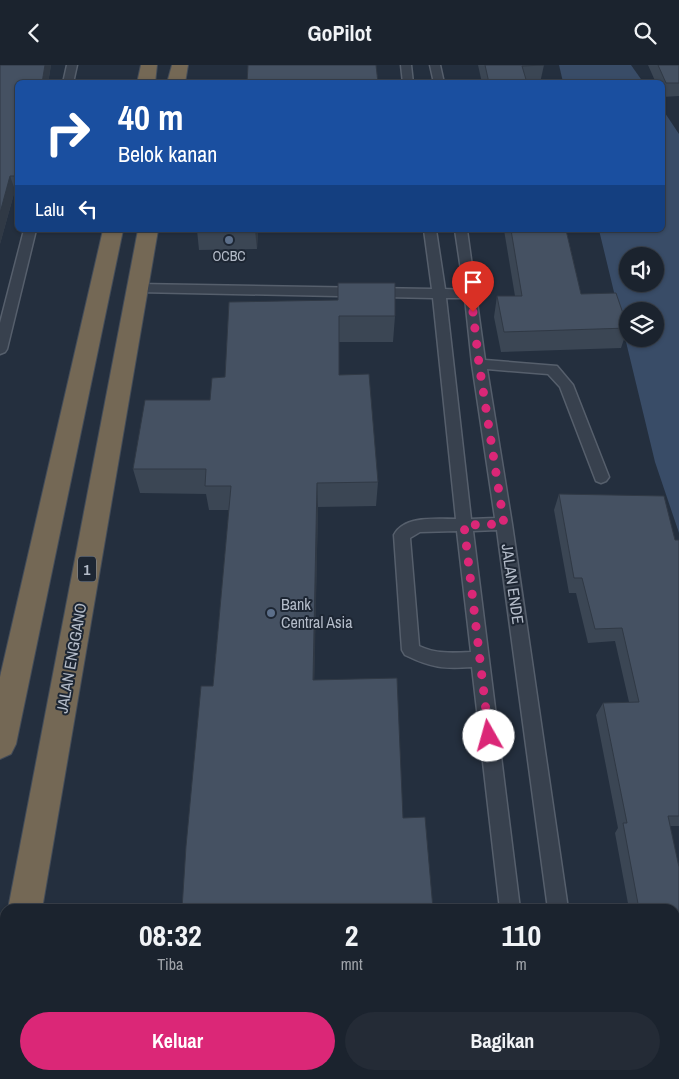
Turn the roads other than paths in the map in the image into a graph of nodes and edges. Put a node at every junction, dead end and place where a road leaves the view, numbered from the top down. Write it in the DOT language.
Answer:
graph roads {
  1 [pos="72,65"];
  2 [pos="150,65"];
  3 [pos="180,65"];
  4 [pos="406,65"];
  5 [pos="435,65"];
  6 [pos="69,80"];
  7 [pos="147,80"];
  8 [pos="177,80"];
  9 [pos="408,80"];
  10 [pos="438,80"];
  11 [pos="29,232"];
  12 [pos="113,232"];
  13 [pos="148,232"];
  14 [pos="430,232"];
  15 [pos="461,232"];
  16 [pos="138,288"];
  17 [pos="439,293"];
  18 [pos="471,294"];
  19 [pos="0,349"];
  20 [pos="479,364"];
  21 [pos="601,477"];
  22 [pos="504,524"];
  23 [pos="464,525"];
  24 [pos="480,659"];
  25 [pos="0,744"];
  26 [pos="26,904"];
  27 [pos="509,904"];
  28 [pos="557,904"];
  1 -- 6 [label="lane"];
  2 -- 7 [label="highway"];
  3 -- 8 [label="highway"];
  4 -- 9 [label="lane"];
  5 -- 10 [label="lane"];
  11 -- 19 [label="lane"];
  12 -- 25 [label="highway"];
  13 -- 16 [label="highway, JALAN ENGGANO / 1"];
  14 -- 17 [label="lane"];
  15 -- 18 [label="lane, JALAN ENDE"];
  16 -- 17 [label="lane"];
  16 -- 26 [label="highway, JALAN ENGGANO / 1"];
  17 -- 18 [label="lane"];
  17 -- 23 [label="lane"];
  18 -- 20 [label="lane, JALAN ENDE"];
  20 -- 21 [label="lane"];
  20 -- 22 [label="lane, JALAN ENDE"];
  22 -- 23 [label="lane"];
  22 -- 28 [label="lane, JALAN ENDE"];
  23 -- 24 [label="lane"];
  23 -- 24 [label="lane"];
  24 -- 27 [label="lane"];
}
